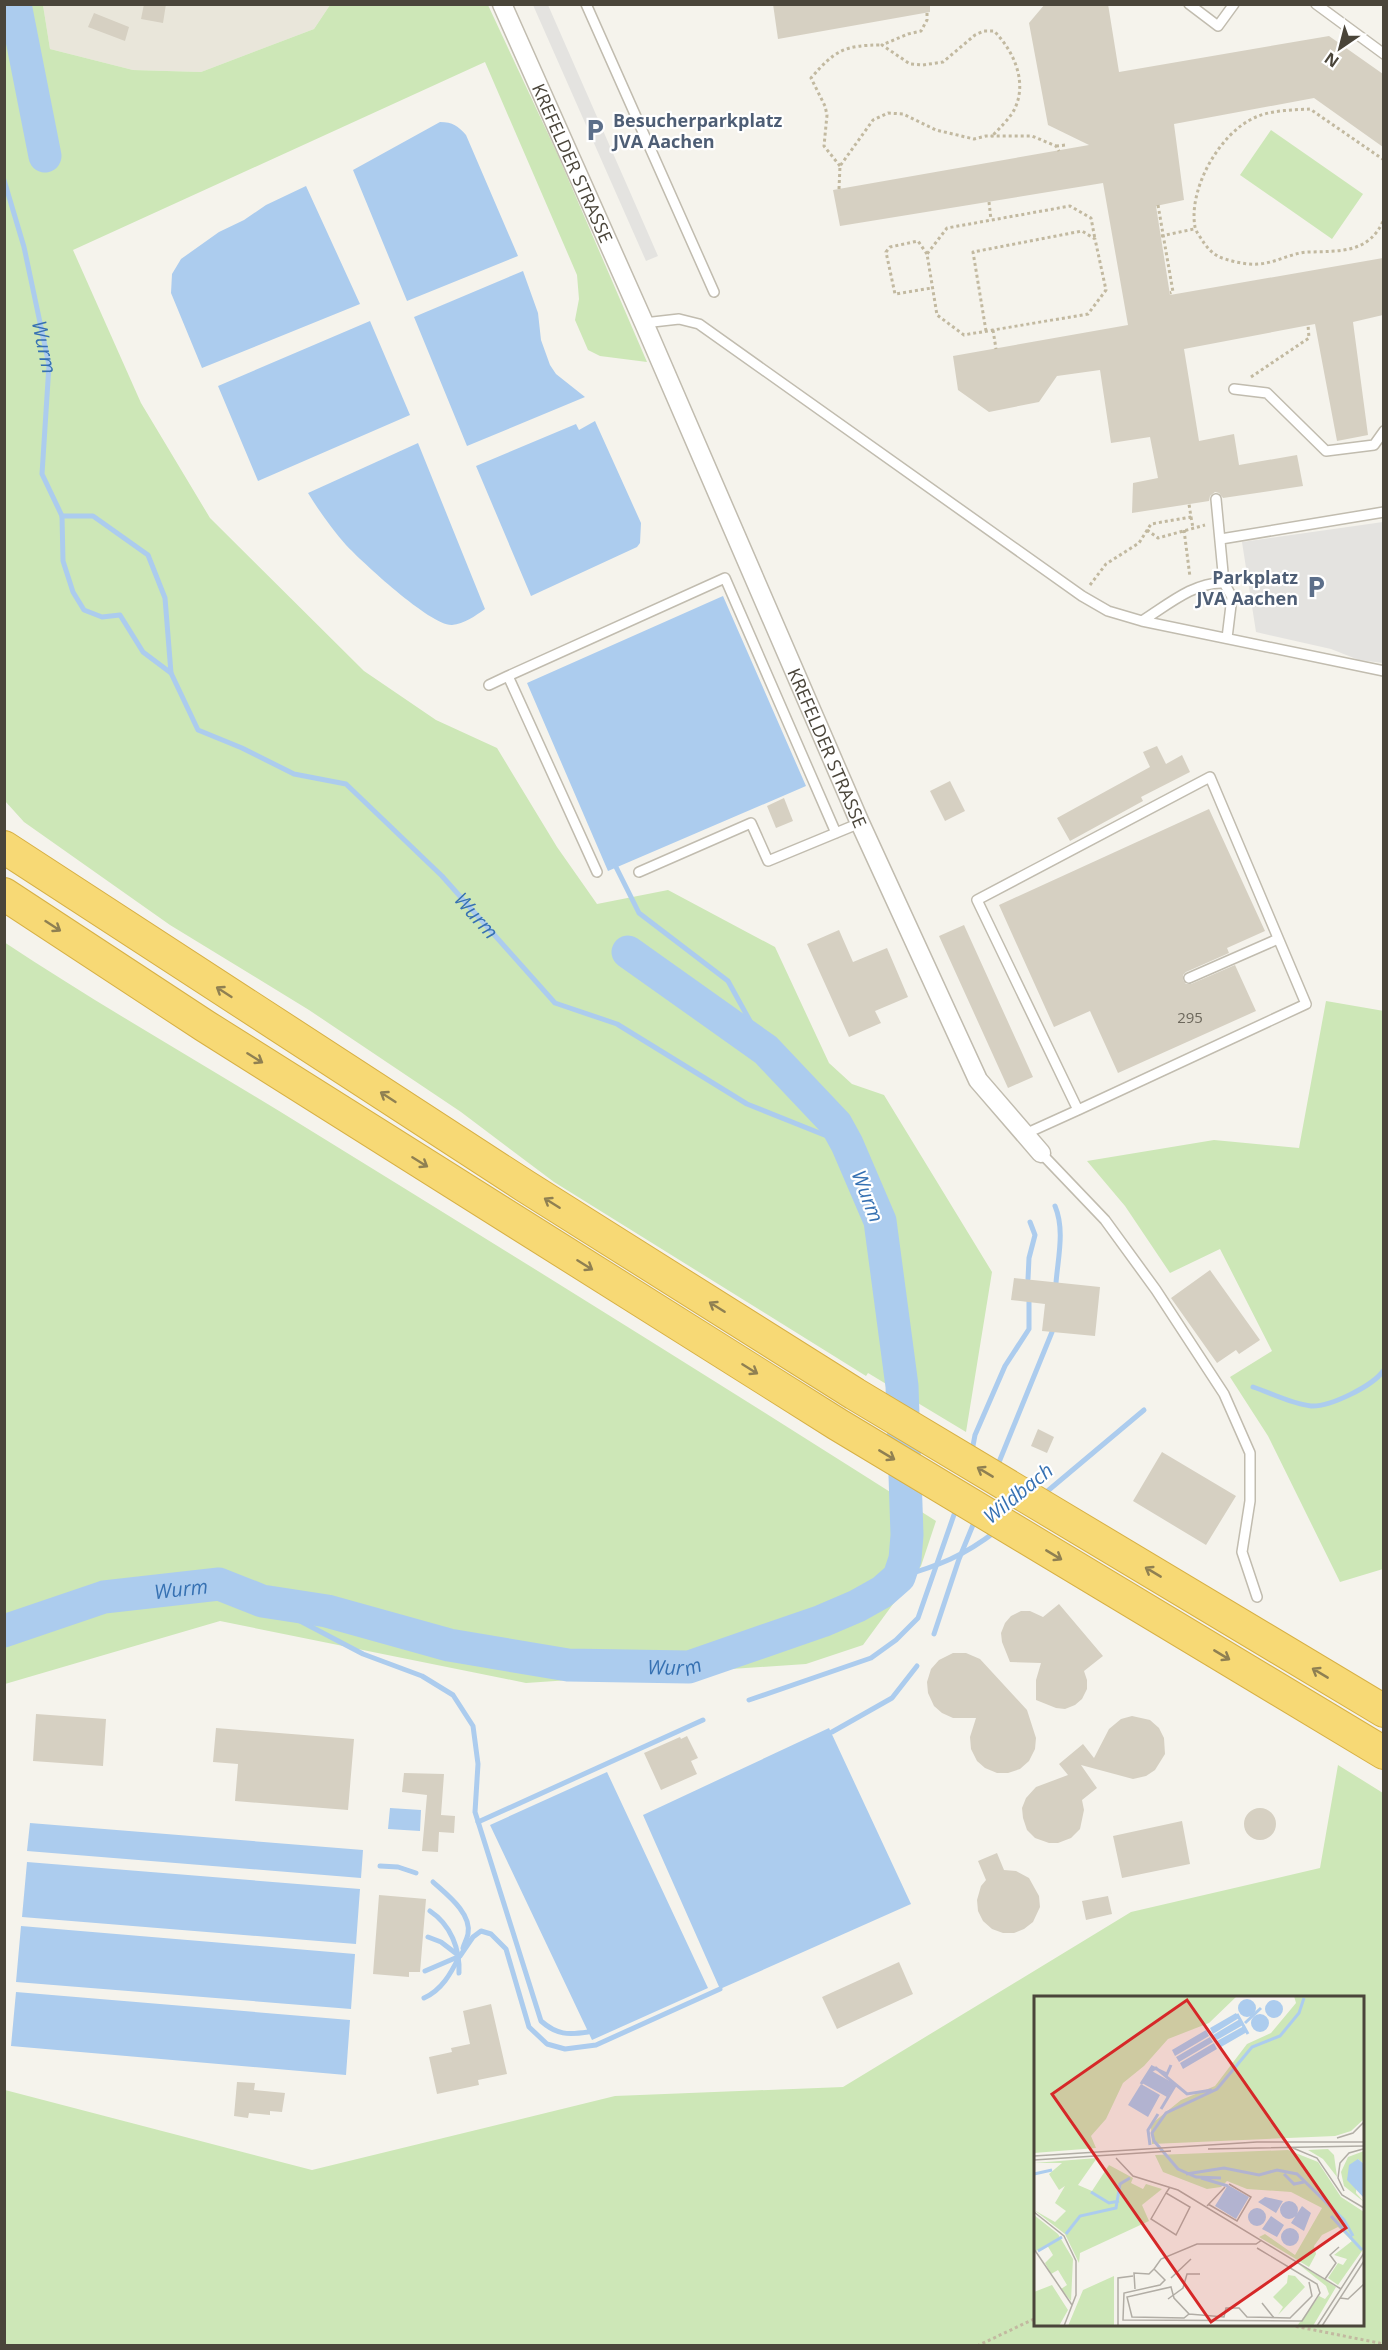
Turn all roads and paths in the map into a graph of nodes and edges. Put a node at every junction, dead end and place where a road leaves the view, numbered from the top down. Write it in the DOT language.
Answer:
graph roads {
  1 [pos="502,4"];
  2 [pos="586,4"];
  3 [pos="1189,4"];
  4 [pos="1234,4"];
  5 [pos="1316,4"];
  6 [pos="927,13"];
  7 [pos="882,45"];
  8 [pos="1383,54"];
  9 [pos="991,136"];
  10 [pos="1066,145"];
  11 [pos="1056,146"];
  12 [pos="1059,150"];
  13 [pos="1383,160"];
  14 [pos="840,166"];
  15 [pos="839,189"];
  16 [pos="989,202"];
  17 [pos="1158,205"];
  18 [pos="1383,219"];
  19 [pos="991,220"];
  20 [pos="1195,229"];
  21 [pos="1162,236"];
  22 [pos="1095,239"];
  23 [pos="927,254"];
  24 [pos="932,288"];
  25 [pos="714,292"];
  26 [pos="1170,293"];
  27 [pos="644,322"];
  28 [pos="1308,325"];
  29 [pos="993,330"];
  30 [pos="986,331"];
  31 [pos="996,349"];
  32 [pos="1234,388"];
  33 [pos="1383,431"];
  34 [pos="1216,499"];
  35 [pos="1189,504"];
  36 [pos="1383,512"];
  37 [pos="1191,517"];
  38 [pos="1193,528"];
  39 [pos="1184,530"];
  40 [pos="1221,539"];
  41 [pos="1224,582"];
  42 [pos="1192,591"];
  43 [pos="1082,596"];
  44 [pos="1142,621"];
  45 [pos="1227,638"];
  46 [pos="1383,671"];
  47 [pos="508,676"];
  48 [pos="489,685"];
  49 [pos="860,823"];
  50 [pos="4,827"];
  51 [pos="836,833"];
  52 [pos="4,848"];
  53 [pos="597,872"];
  54 [pos="639,872"];
  55 [pos="4,894"];
  56 [pos="81,899"];
  57 [pos="1278,939"];
  58 [pos="1189,978"];
  59 [pos="1078,1110"];
  60 [pos="1025,1134"];
  61 [pos="1041,1153"];
  62 [pos="1257,1597"];
  63 [pos="1377,1707"];
  64 [pos="1383,1753"];
  65 [pos="1034,2318"];
  66 [pos="1289,2326"];
  67 [pos="1383,2344"];
  68 [pos="977,2346"];
  1 -- 27 [label="street, KREFELDER STRASSE"];
  2 -- 25 [label="lane"];
  3 -- 4 [label="lane"];
  5 -- 8 [label="lane"];
  6 -- 7 [label="path"];
  7 -- 9 [label="path"];
  7 -- 14 [label="path"];
  9 -- 11 [label="path"];
  9 -- 14 [label="path"];
  10 -- 11 [label="path"];
  11 -- 12 [label="path"];
  13 -- 20 [label="path"];
  14 -- 15 [label="path"];
  16 -- 19 [label="path"];
  17 -- 21 [label="path"];
  18 -- 20 [label="path"];
  19 -- 22 [label="path"];
  19 -- 23 [label="path"];
  20 -- 21 [label="path"];
  21 -- 26 [label="path"];
  22 -- 29 [label="path"];
  22 -- 30 [label="path"];
  23 -- 24 [label="path"];
  23 -- 24 [label="path"];
  24 -- 30 [label="path"];
  27 -- 43 [label="lane"];
  27 -- 49 [label="street, KREFELDER STRASSE"];
  28 -- 32 [label="path"];
  29 -- 30 [label="path"];
  29 -- 31 [label="path"];
  32 -- 33 [label="lane"];
  34 -- 40 [label="lane"];
  35 -- 37 [label="path"];
  36 -- 40 [label="lane"];
  37 -- 38 [label="path"];
  37 -- 43 [label="path"];
  39 -- 42 [label="path"];
  40 -- 41 [label="lane"];
  41 -- 42 [label="lane"];
  41 -- 45 [label="lane"];
  42 -- 44 [label="lane"];
  43 -- 44 [label="lane"];
  44 -- 45 [label="lane"];
  45 -- 46 [label="lane"];
  47 -- 48 [label="lane"];
  47 -- 51 [label="lane"];
  47 -- 53 [label="lane"];
  49 -- 51 [label="lane"];
  49 -- 60 [label="street, KREFELDER STRASSE"];
  50 -- 56 [label="highway"];
  51 -- 54 [label="lane"];
  52 -- 56 [label="highway"];
  55 -- 64 [label="highway, one-way"];
  63 -- 56 [label="highway, one-way"];
  57 -- 58 [label="lane"];
  57 -- 59 [label="lane"];
  57 -- 59 [label="lane"];
  59 -- 60 [label="lane"];
  60 -- 61 [label="street, KREFELDER STRASSE"];
  61 -- 62 [label="lane"];
  65 -- 68 [label="path"];
  66 -- 67 [label="path"];
}
